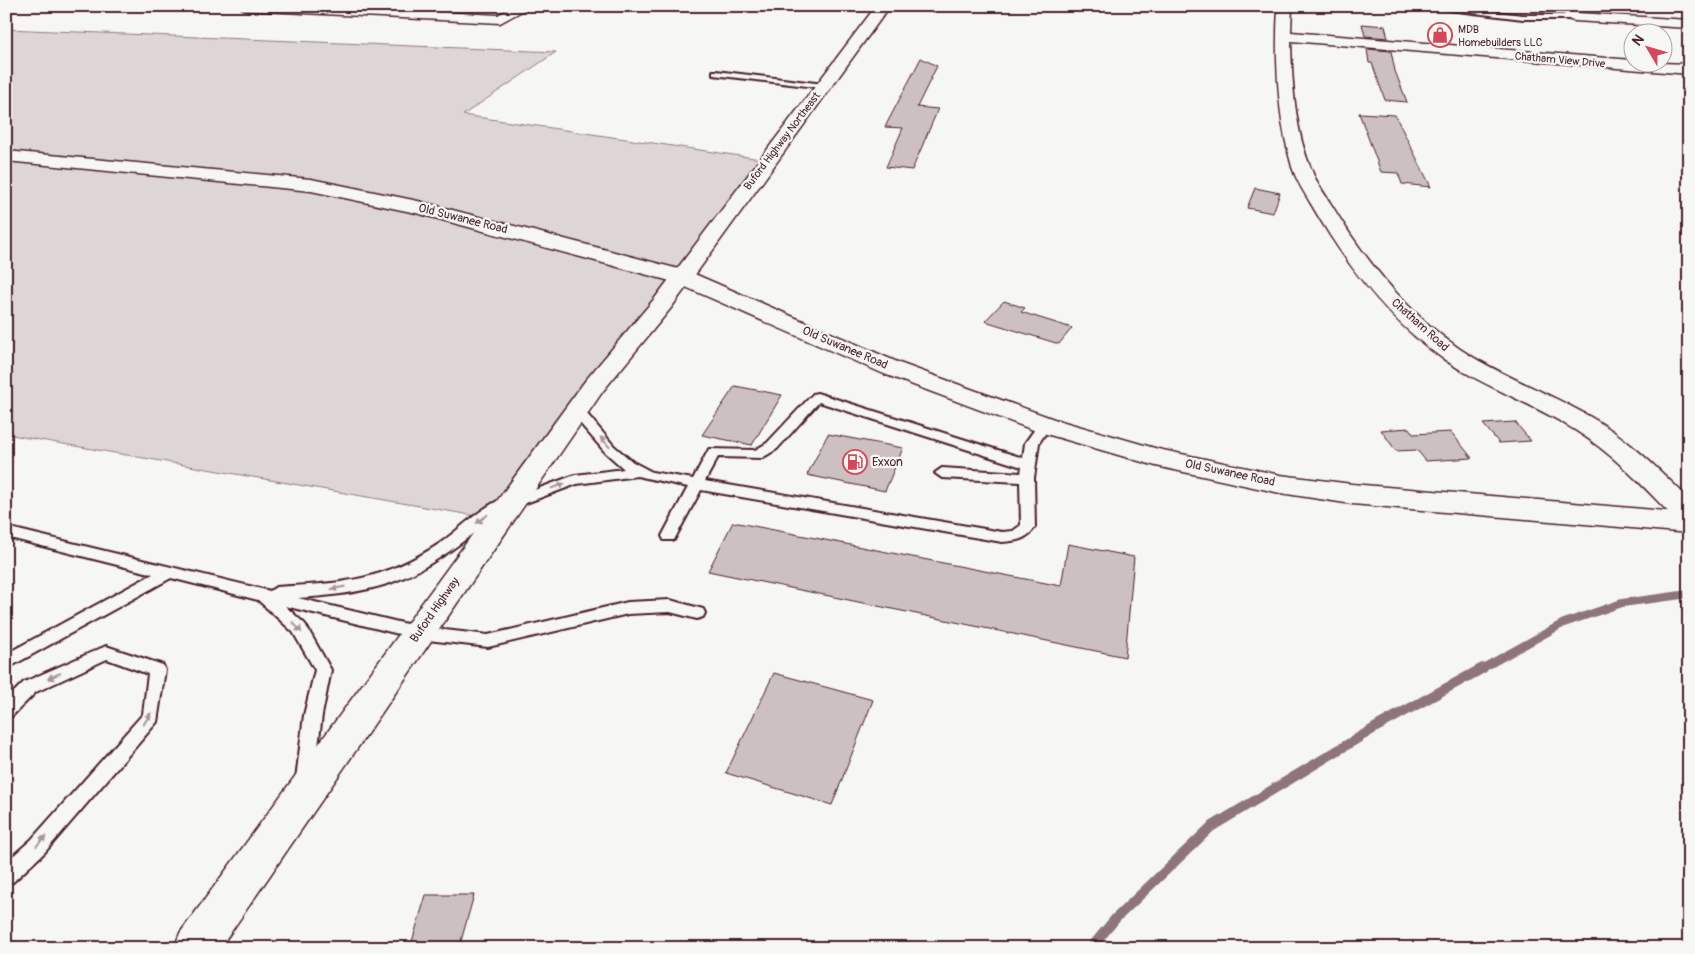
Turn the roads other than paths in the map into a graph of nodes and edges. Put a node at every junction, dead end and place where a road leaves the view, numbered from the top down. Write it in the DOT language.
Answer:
graph roads {
  1 [pos="245,6"];
  2 [pos="524,6"];
  3 [pos="883,6"];
  4 [pos="1285,6"];
  5 [pos="1419,6"];
  6 [pos="1485,6"];
  7 [pos="1563,6"];
  8 [pos="1682,6"];
  9 [pos="1689,7"];
  10 [pos="1446,8"];
  11 [pos="1494,14"];
  12 [pos="1575,18"];
  13 [pos="1689,24"];
  14 [pos="1283,36"];
  15 [pos="1689,70"];
  16 [pos="716,73"];
  17 [pos="824,86"];
  18 [pos="6,156"];
  19 [pos="682,277"];
  20 [pos="577,411"];
  21 [pos="1045,425"];
  22 [pos="635,472"];
  23 [pos="1028,472"];
  24 [pos="942,473"];
  25 [pos="697,484"];
  26 [pos="517,496"];
  27 [pos="1689,516"];
  28 [pos="1689,523"];
  29 [pos="6,532"];
  30 [pos="669,536"];
  31 [pos="169,572"];
  32 [pos="262,594"];
  33 [pos="697,613"];
  34 [pos="419,633"];
  35 [pos="6,662"];
  36 [pos="6,711"];
  37 [pos="302,797"];
  38 [pos="6,875"];
  39 [pos="195,948"];
  1 -- 2 [label="street"];
  3 -- 17 [label="street, Buford Highway Northeast"];
  4 -- 14 [label="street, Chatham Road"];
  5 -- 10 [label="lane"];
  6 -- 11 [label="lane"];
  7 -- 12 [label="street"];
  8 -- 9 [label="lane"];
  10 -- 11 [label="lane"];
  11 -- 12 [label="lane"];
  12 -- 13 [label="street"];
  14 -- 15 [label="street, Chatham View Drive"];
  14 -- 27 [label="street, Chatham Road"];
  16 -- 17 [label="lane"];
  17 -- 19 [label="street, Buford Highway Northeast"];
  18 -- 19 [label="street, Old Suwanee Road"];
  19 -- 20 [label="street, Buford Highway"];
  19 -- 21 [label="street, Old Suwanee Road"];
  22 -- 20 [label="lane, one-way"];
  20 -- 26 [label="street, Buford Highway"];
  21 -- 23 [label="lane"];
  21 -- 28 [label="street, Old Suwanee Road"];
  22 -- 25 [label="lane"];
  26 -- 22 [label="lane, one-way"];
  23 -- 24 [label="lane"];
  23 -- 25 [label="lane"];
  23 -- 25 [label="lane"];
  25 -- 30 [label="lane"];
  26 -- 32 [label="lane, one-way"];
  26 -- 34 [label="street, Buford Highway"];
  29 -- 31 [label="lane"];
  31 -- 32 [label="lane"];
  31 -- 35 [label="lane"];
  32 -- 34 [label="lane"];
  32 -- 37 [label="lane, one-way"];
  33 -- 34 [label="lane"];
  34 -- 37 [label="street, Buford Highway"];
  38 -- 36 [label="lane, one-way"];
  37 -- 39 [label="street, Buford Highway"];
}
